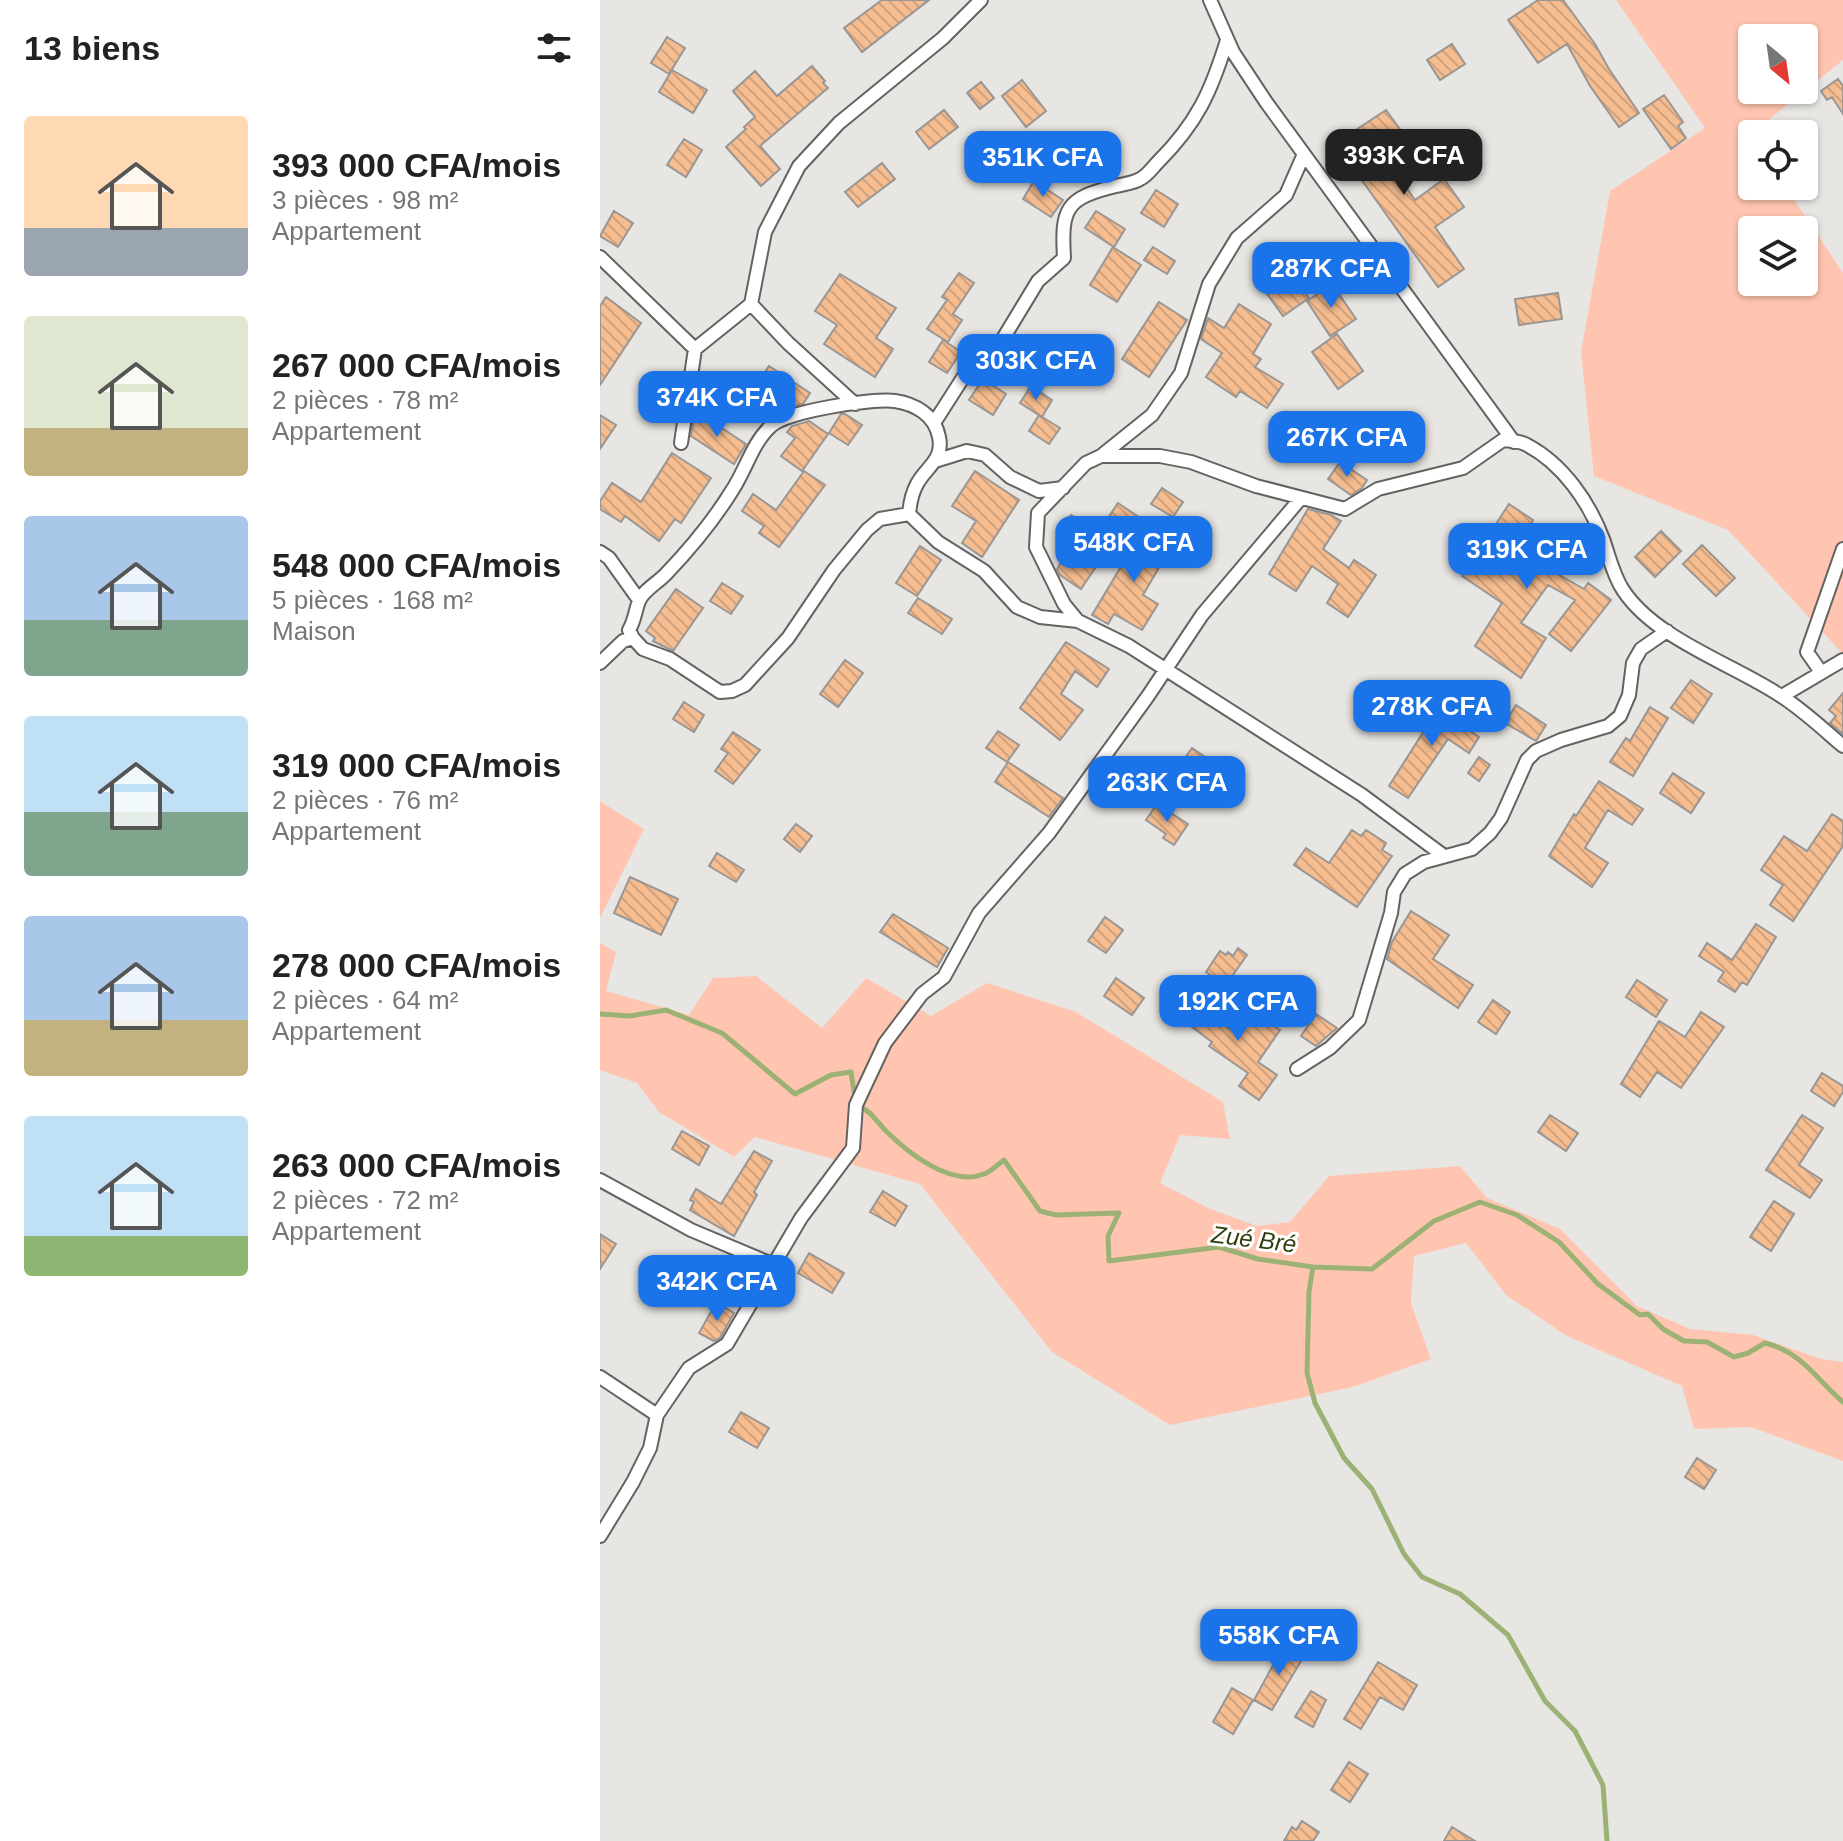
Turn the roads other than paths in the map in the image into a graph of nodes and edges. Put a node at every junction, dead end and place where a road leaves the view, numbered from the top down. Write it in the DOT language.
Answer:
graph roads {
  1 [pos="981,0"];
  2 [pos="1210,0"];
  3 [pos="1227,40"];
  4 [pos="1304,154"];
  5 [pos="600,257"];
  6 [pos="751,304"];
  7 [pos="695,349"];
  8 [pos="855,404"];
  9 [pos="934,423"];
  10 [pos="1514,442"];
  11 [pos="681,443"];
  12 [pos="1101,456"];
  13 [pos="935,461"];
  14 [pos="1063,488"];
  15 [pos="1301,498"];
  16 [pos="909,514"];
  17 [pos="1843,549"];
  18 [pos="600,552"];
  19 [pos="639,600"];
  20 [pos="1078,621"];
  21 [pos="1667,631"];
  22 [pos="633,638"];
  23 [pos="1843,660"];
  24 [pos="600,663"];
  25 [pos="1164,668"];
  26 [pos="1821,672"];
  27 [pos="1782,696"];
  28 [pos="1843,746"];
  29 [pos="1444,856"];
  30 [pos="1297,1069"];
  31 [pos="600,1180"];
  32 [pos="774,1265"];
  33 [pos="600,1377"];
  34 [pos="657,1415"];
  35 [pos="600,1536"];
  1 -- 6 [label="street"];
  2 -- 3 [label="street"];
  3 -- 4 [label="street"];
  3 -- 9 [label="street"];
  4 -- 10 [label="street"];
  4 -- 12 [label="street"];
  5 -- 7 [label="street"];
  6 -- 7 [label="street"];
  6 -- 8 [label="street"];
  7 -- 11 [label="street"];
  8 -- 9 [label="street"];
  8 -- 19 [label="street"];
  9 -- 13 [label="street"];
  10 -- 15 [label="street"];
  10 -- 21 [label="street"];
  12 -- 14 [label="street"];
  12 -- 15 [label="street"];
  13 -- 14 [label="street"];
  13 -- 16 [label="street"];
  14 -- 20 [label="street"];
  15 -- 25 [label="street"];
  16 -- 20 [label="street"];
  16 -- 22 [label="street"];
  17 -- 26 [label="street"];
  18 -- 19 [label="street"];
  19 -- 22 [label="street"];
  20 -- 25 [label="street"];
  21 -- 27 [label="street"];
  21 -- 29 [label="street"];
  22 -- 24 [label="street"];
  23 -- 26 [label="street"];
  25 -- 29 [label="street"];
  25 -- 32 [label="street"];
  26 -- 27 [label="street"];
  27 -- 28 [label="street"];
  29 -- 30 [label="street"];
  31 -- 32 [label="street"];
  32 -- 34 [label="street"];
  33 -- 34 [label="street"];
  34 -- 35 [label="street"];
}
